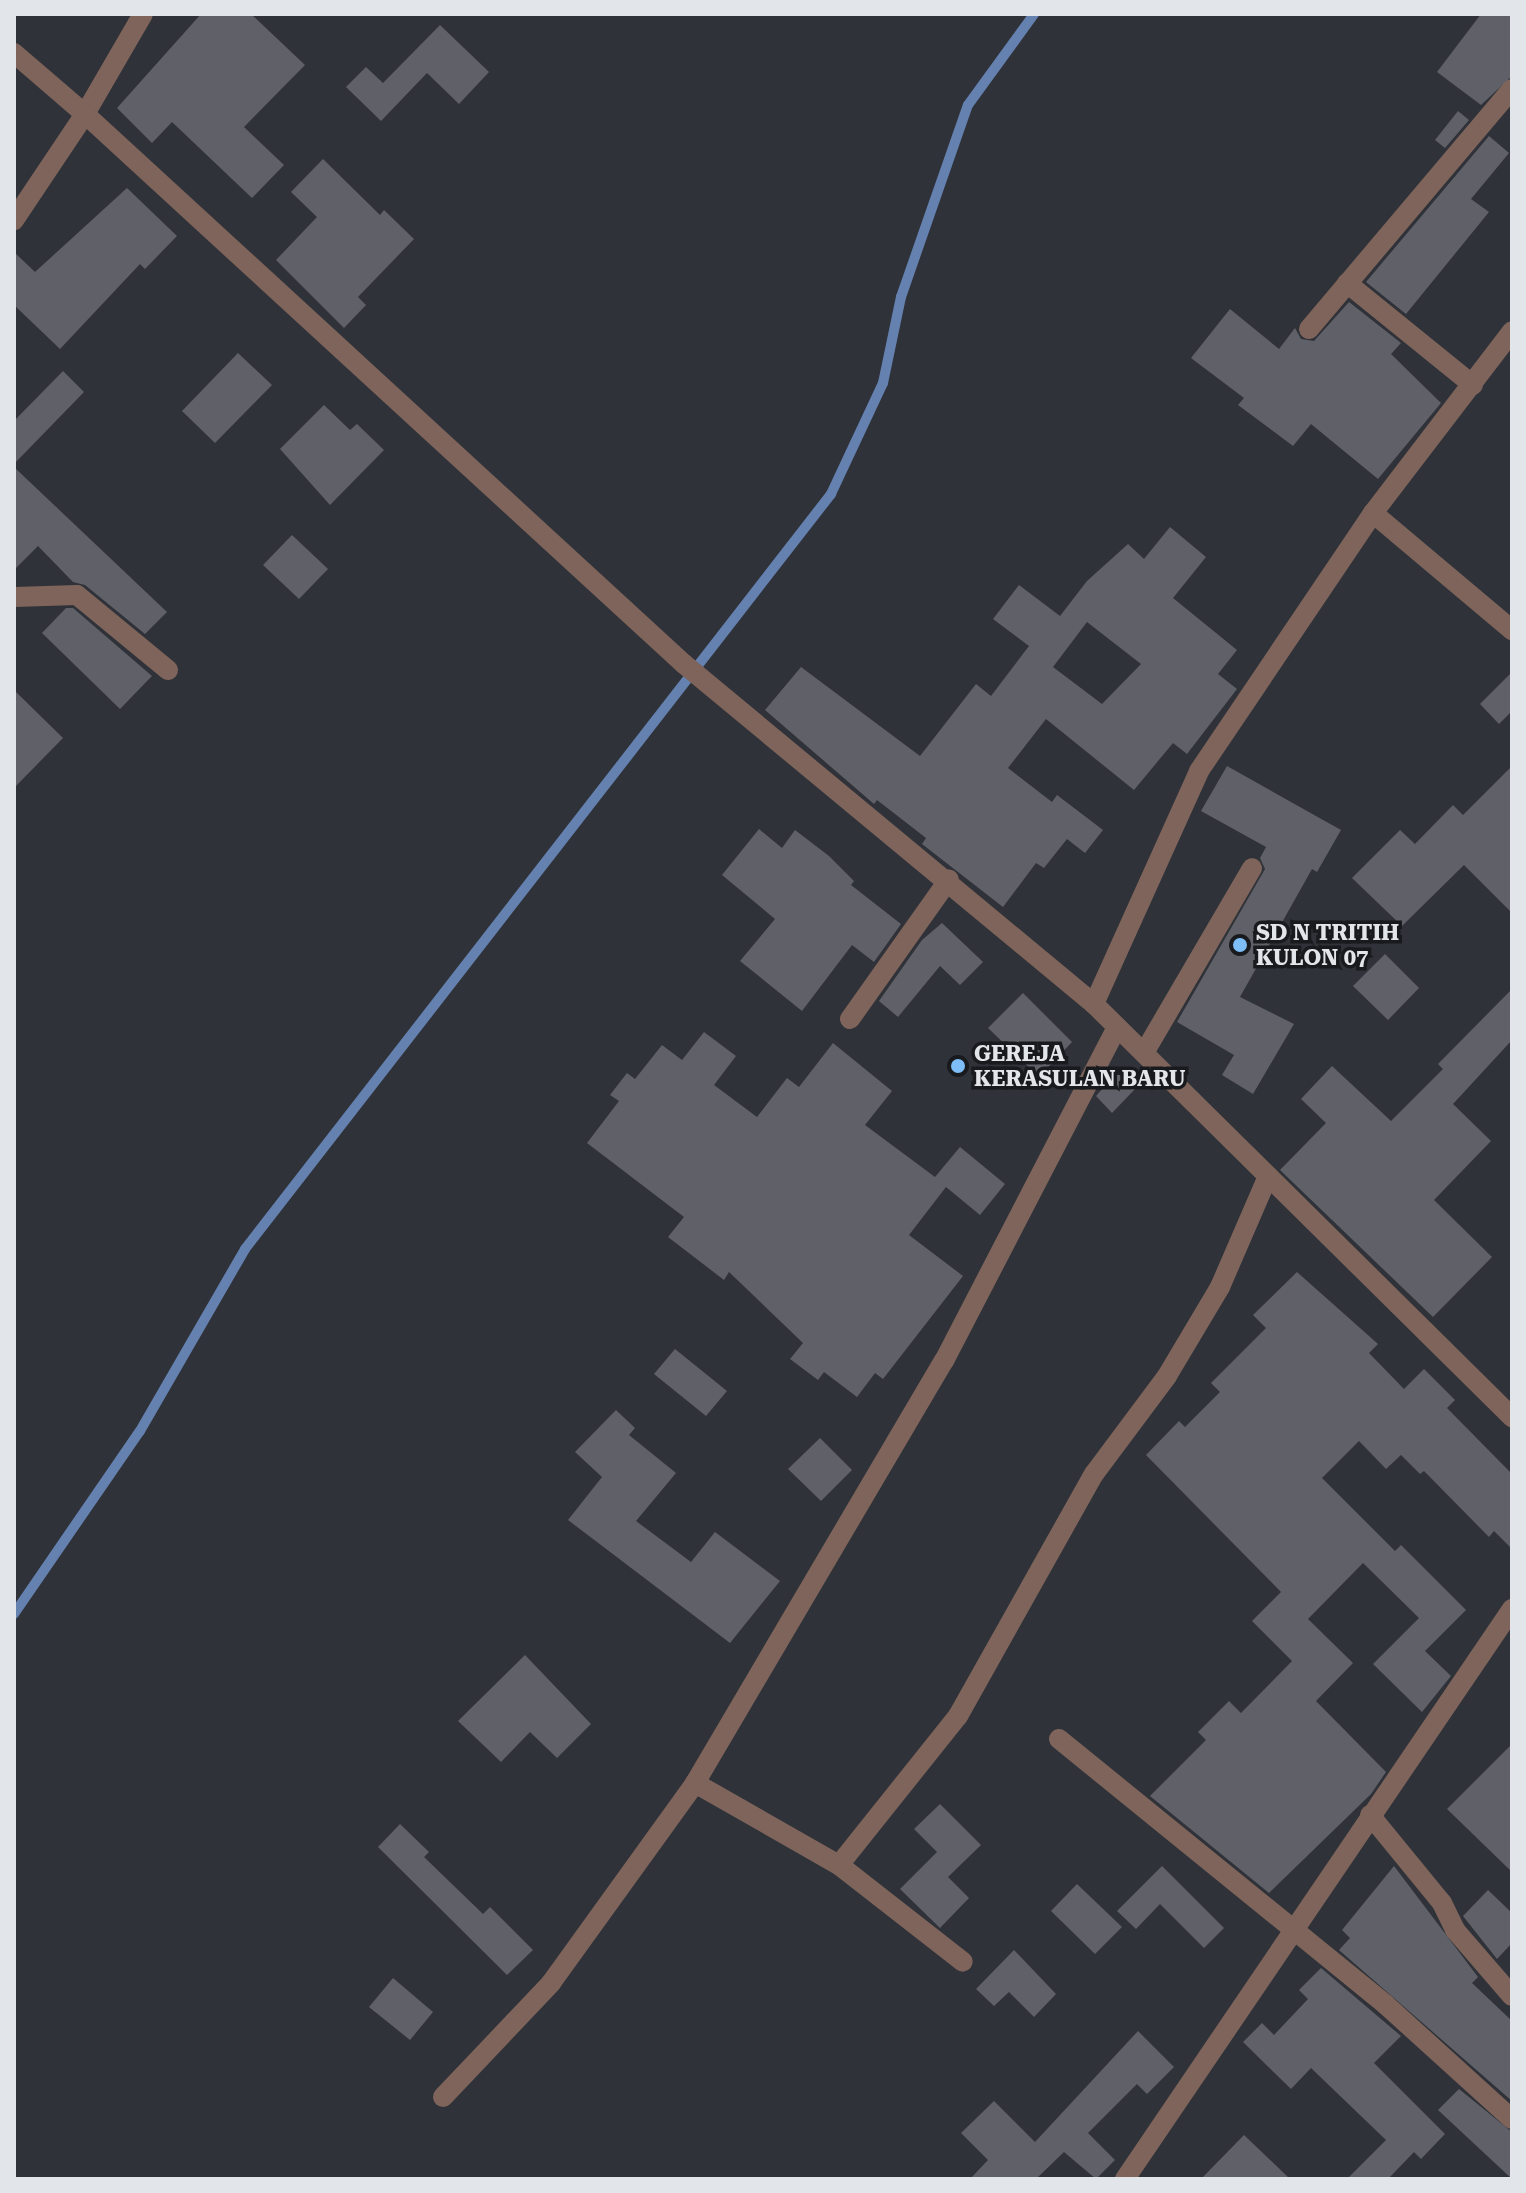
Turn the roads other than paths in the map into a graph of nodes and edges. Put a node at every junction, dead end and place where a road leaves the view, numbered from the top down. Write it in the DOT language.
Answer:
graph roads {
  1 [pos="143,14"];
  2 [pos="14,53"];
  3 [pos="1512,89"];
  4 [pos="85,114"];
  5 [pos="14,220"];
  6 [pos="1347,283"];
  7 [pos="1309,329"];
  8 [pos="1512,331"];
  9 [pos="1473,385"];
  10 [pos="1373,513"];
  11 [pos="14,597"];
  12 [pos="1512,630"];
  13 [pos="168,670"];
  14 [pos="1252,868"];
  15 [pos="949,879"];
  16 [pos="1094,1004"];
  17 [pos="850,1019"];
  18 [pos="1117,1027"];
  19 [pos="1144,1053"];
  20 [pos="1268,1176"];
  21 [pos="1512,1417"];
  22 [pos="1512,1609"];
  23 [pos="1059,1739"];
  24 [pos="695,1783"];
  25 [pos="1370,1815"];
  26 [pos="839,1865"];
  27 [pos="1292,1929"];
  28 [pos="963,1962"];
  29 [pos="1512,1996"];
  30 [pos="443,2097"];
  31 [pos="1512,2119"];
  32 [pos="1125,2179"];
  1 -- 4 [label="street"];
  2 -- 4 [label="street"];
  3 -- 6 [label="street"];
  4 -- 5 [label="street"];
  4 -- 15 [label="street"];
  6 -- 7 [label="street"];
  6 -- 9 [label="street"];
  8 -- 9 [label="street"];
  9 -- 10 [label="street"];
  10 -- 12 [label="street"];
  10 -- 16 [label="street"];
  11 -- 13 [label="street"];
  14 -- 19 [label="street"];
  15 -- 16 [label="street"];
  15 -- 17 [label="street"];
  16 -- 18 [label="street"];
  18 -- 19 [label="street"];
  18 -- 24 [label="street"];
  19 -- 20 [label="street"];
  20 -- 21 [label="street"];
  20 -- 26 [label="street"];
  22 -- 25 [label="street"];
  23 -- 27 [label="street"];
  24 -- 26 [label="street"];
  24 -- 30 [label="street"];
  25 -- 27 [label="street"];
  25 -- 29 [label="street"];
  26 -- 28 [label="street"];
  27 -- 31 [label="street"];
  27 -- 32 [label="street"];
}
